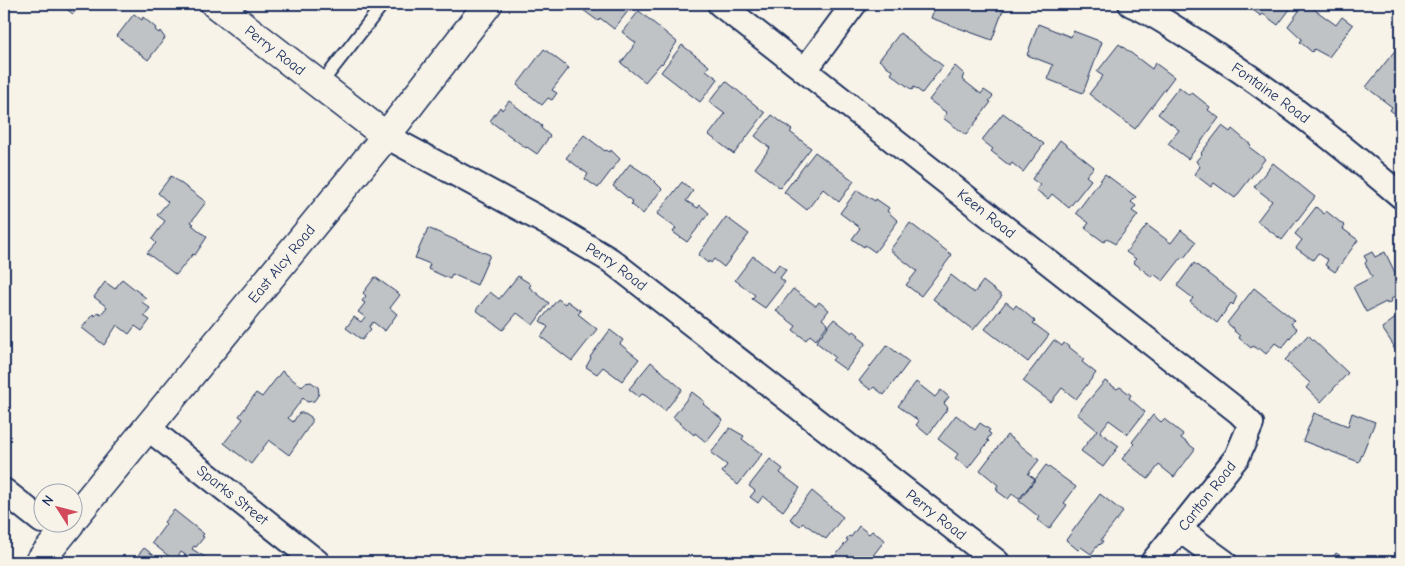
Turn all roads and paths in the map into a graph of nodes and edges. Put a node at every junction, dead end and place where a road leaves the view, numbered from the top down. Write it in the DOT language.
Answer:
graph roads {
  1 [pos="215,4"];
  2 [pos="383,4"];
  3 [pos="488,4"];
  4 [pos="720,4"];
  5 [pos="854,4"];
  6 [pos="1131,4"];
  7 [pos="805,70"];
  8 [pos="320,85"];
  9 [pos="386,136"];
  10 [pos="1401,196"];
  11 [pos="1251,424"];
  12 [pos="148,428"];
  13 [pos="4,491"];
  14 [pos="82,499"];
  15 [pos="32,509"];
  16 [pos="1180,530"];
  17 [pos="53,534"];
  18 [pos="39,562"];
  19 [pos="318,562"];
  20 [pos="998,562"];
  21 [pos="1153,562"];
  22 [pos="1224,562"];
  1 -- 8 [label="street, Perry Road"];
  2 -- 8 [label="lane"];
  3 -- 9 [label="street, East Alcy Road"];
  4 -- 7 [label="street, Keen Road"];
  5 -- 7 [label="street"];
  6 -- 10 [label="street, Fontaine Road"];
  7 -- 11 [label="street, Keen Road"];
  8 -- 9 [label="street, Perry Road"];
  9 -- 12 [label="street, East Alcy Road"];
  9 -- 20 [label="street, Perry Road"];
  11 -- 16 [label="street, Carlton Road"];
  12 -- 14 [label="street, East Alcy Road"];
  12 -- 19 [label="street, Sparks Street"];
  13 -- 15 [label="street"];
  16 -- 21 [label="street, Carlton Road"];
  16 -- 22 [label="street"];
  17 -- 18 [label="street, East Alcy Road"];
}
